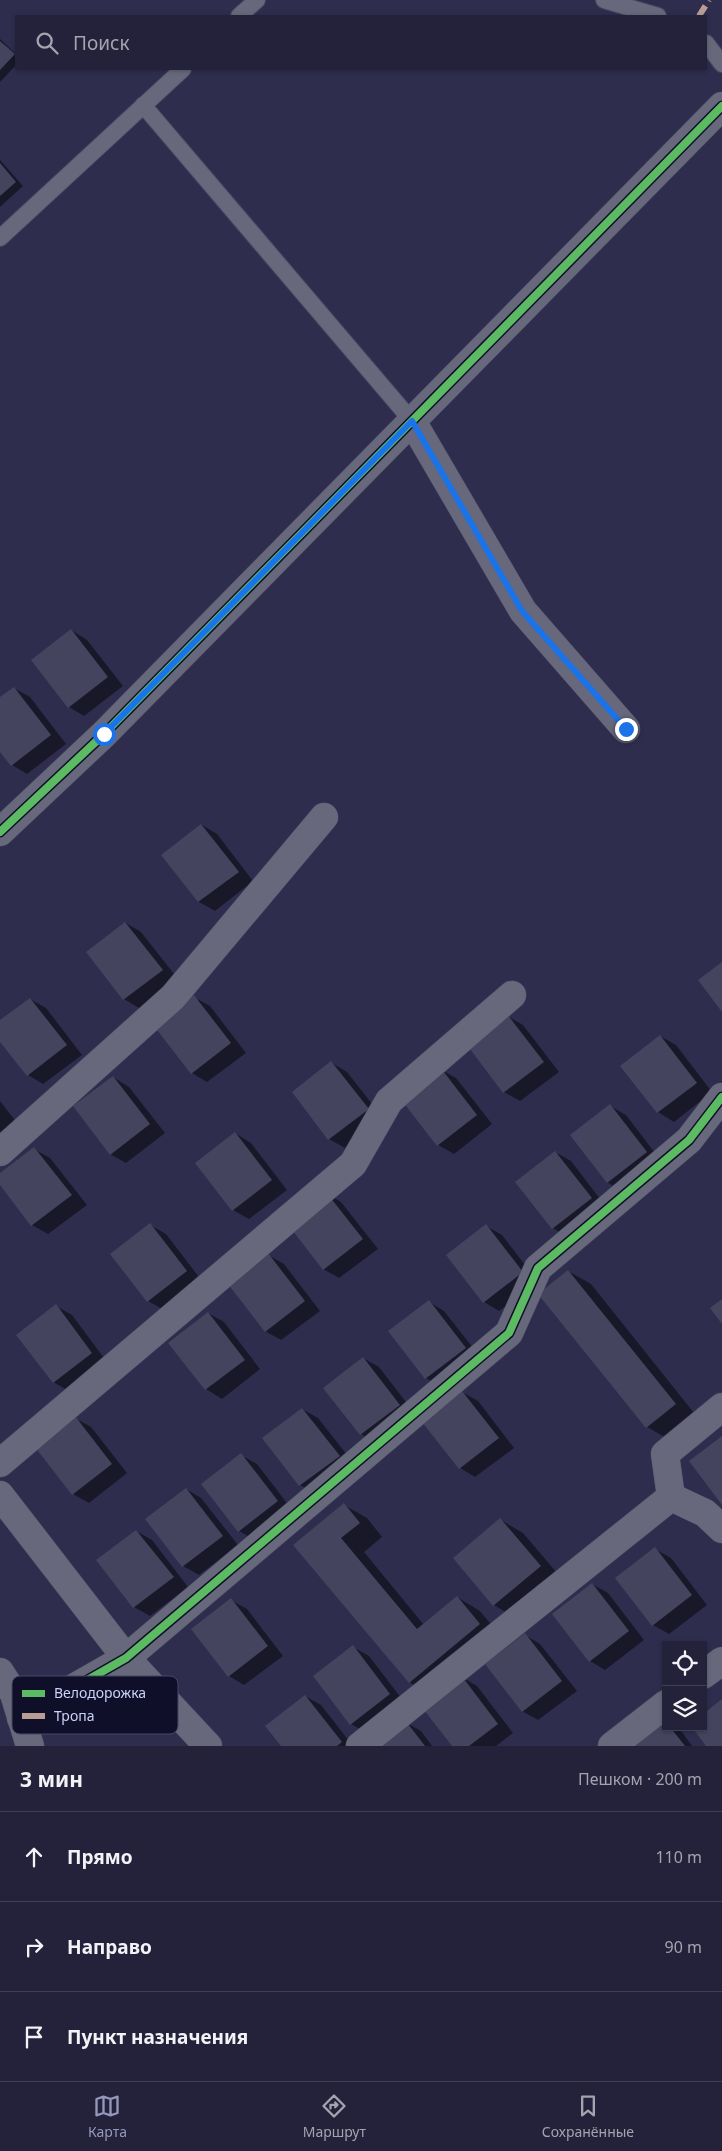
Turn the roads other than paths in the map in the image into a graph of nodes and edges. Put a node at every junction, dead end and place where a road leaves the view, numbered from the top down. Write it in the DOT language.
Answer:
graph roads {
  1 [pos="257,0"];
  2 [pos="604,0"];
  3 [pos="241,15"];
  4 [pos="655,15"];
  5 [pos="707,44"];
  6 [pos="722,64"];
  7 [pos="182,70"];
  8 [pos="143,105"];
  9 [pos="722,106"];
  10 [pos="0,238"];
  11 [pos="412,421"];
  12 [pos="626,729"];
  13 [pos="324,817"];
  14 [pos="0,832"];
  15 [pos="512,994"];
  16 [pos="722,1096"];
  17 [pos="0,1152"];
  18 [pos="722,1408"];
  19 [pos="0,1463"];
  20 [pos="0,1495"];
  21 [pos="671,1497"];
  22 [pos="722,1529"];
  23 [pos="126,1658"];
  24 [pos="722,1661"];
  25 [pos="0,1672"];
  26 [pos="707,1672"];
  27 [pos="95,1676"];
  28 [pos="143,1676"];
  29 [pos="12,1691"];
  30 [pos="662,1707"];
  31 [pos="178,1714"];
  32 [pos="208,1746"];
  33 [pos="360,1746"];
  34 [pos="612,1746"];
  1 -- 3 [label="lane"];
  2 -- 4 [label="lane"];
  5 -- 6 [label="lane"];
  7 -- 8 [label="lane"];
  8 -- 10 [label="lane"];
  8 -- 11 [label="lane"];
  9 -- 11 [label="street"];
  11 -- 12 [label="street"];
  11 -- 14 [label="street"];
  13 -- 17 [label="street"];
  15 -- 19 [label="street"];
  16 -- 23 [label="street"];
  18 -- 21 [label="street"];
  20 -- 23 [label="street"];
  21 -- 22 [label="street"];
  21 -- 33 [label="street"];
  23 -- 27 [label="street"];
  23 -- 28 [label="street"];
  24 -- 26 [label="street"];
  25 -- 29 [label="street"];
  30 -- 34 [label="street"];
  31 -- 32 [label="street"];
}
